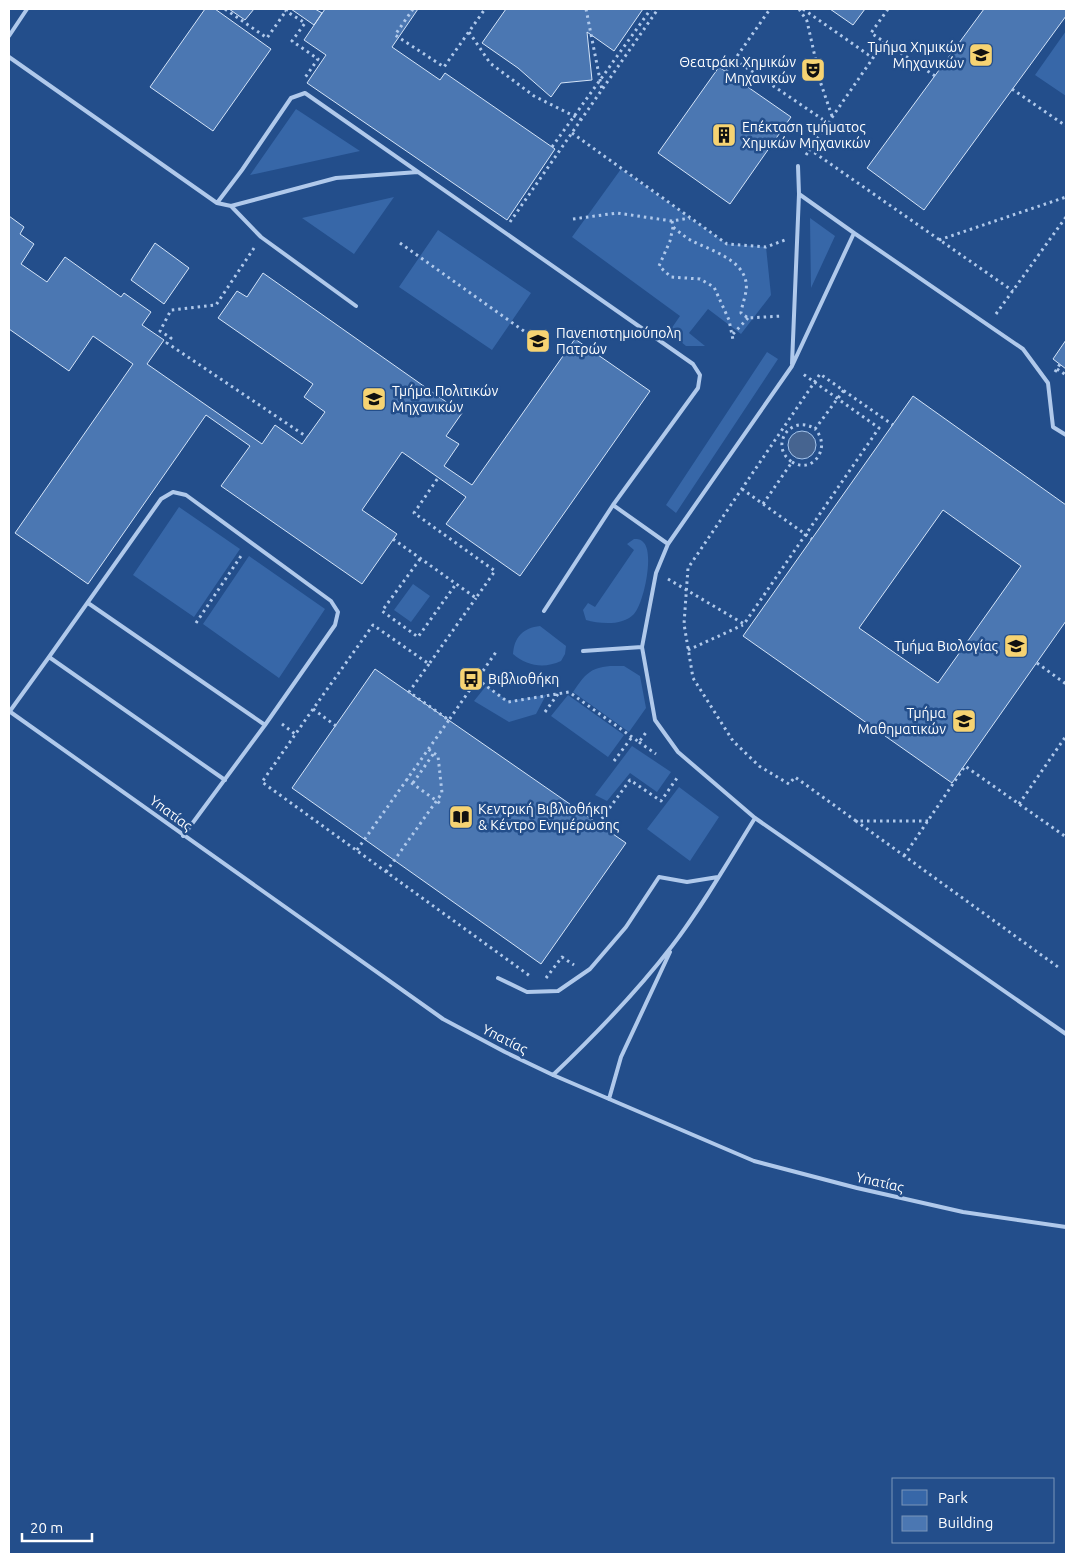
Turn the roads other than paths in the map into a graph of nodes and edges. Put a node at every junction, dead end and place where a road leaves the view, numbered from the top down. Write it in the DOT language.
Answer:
graph roads {
  1 [pos="18,9"];
  2 [pos="25,11"];
  3 [pos="9,36"];
  4 [pos="9,57"];
  5 [pos="798,166"];
  6 [pos="418,172"];
  7 [pos="799,194"];
  8 [pos="217,203"];
  9 [pos="231,206"];
  10 [pos="854,233"];
  11 [pos="356,306"];
  12 [pos="792,366"];
  13 [pos="1066,435"];
  14 [pos="613,505"];
  15 [pos="668,544"];
  16 [pos="88,603"];
  17 [pos="544,612"];
  18 [pos="642,647"];
  19 [pos="583,651"];
  20 [pos="49,658"];
  21 [pos="9,711"];
  22 [pos="265,725"];
  23 [pos="225,780"];
  24 [pos="755,818"];
  25 [pos="183,836"];
  26 [pos="718,877"];
  27 [pos="673,945"];
  28 [pos="498,978"];
  29 [pos="1066,1034"];
  30 [pos="553,1075"];
  31 [pos="610,1099"];
  32 [pos="1066,1227"];
  1 -- 2 [label="lane"];
  2 -- 3 [label="lane"];
  4 -- 8 [label="lane"];
  5 -- 7 [label="lane"];
  6 -- 8 [label="lane"];
  6 -- 9 [label="lane"];
  6 -- 14 [label="lane"];
  7 -- 10 [label="lane"];
  7 -- 12 [label="lane"];
  8 -- 9 [label="lane"];
  9 -- 11 [label="lane"];
  10 -- 12 [label="lane"];
  10 -- 13 [label="lane"];
  12 -- 15 [label="lane"];
  14 -- 15 [label="lane"];
  14 -- 17 [label="lane"];
  15 -- 18 [label="lane"];
  16 -- 20 [label="lane"];
  16 -- 22 [label="lane"];
  16 -- 22 [label="lane"];
  18 -- 19 [label="lane"];
  18 -- 24 [label="lane"];
  20 -- 21 [label="lane"];
  20 -- 23 [label="lane"];
  21 -- 25 [label="lane, Υπατίας"];
  22 -- 23 [label="lane"];
  23 -- 25 [label="lane"];
  24 -- 26 [label="lane"];
  24 -- 29 [label="lane"];
  25 -- 30 [label="lane, Υπατίας"];
  26 -- 27 [label="lane"];
  26 -- 28 [label="lane"];
  27 -- 30 [label="lane"];
  27 -- 31 [label="lane"];
  30 -- 31 [label="lane, Υπατίας"];
  31 -- 32 [label="lane, Υπατίας"];
}
